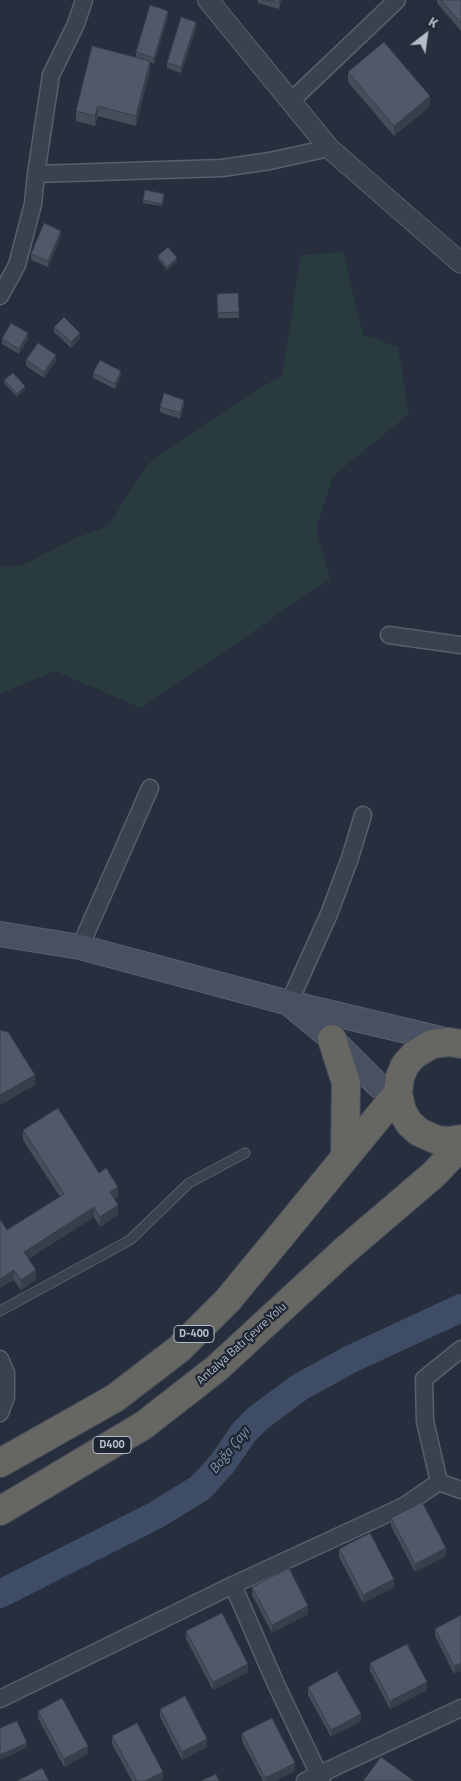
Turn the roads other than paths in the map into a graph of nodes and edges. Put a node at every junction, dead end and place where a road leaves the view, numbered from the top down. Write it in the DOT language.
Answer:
graph roads {
  1 [pos="84,0"];
  2 [pos="208,0"];
  3 [pos="396,0"];
  4 [pos="290,101"];
  5 [pos="329,148"];
  6 [pos="36,174"];
  7 [pos="461,263"];
  8 [pos="0,296"];
  9 [pos="389,635"];
  10 [pos="461,645"];
  11 [pos="150,788"];
  12 [pos="363,815"];
  13 [pos="0,934"];
  14 [pos="80,947"];
  15 [pos="288,1003"];
  16 [pos="332,1039"];
  17 [pos="461,1044"];
  18 [pos="398,1093"];
  19 [pos="461,1139"];
  20 [pos="461,1146"];
  21 [pos="245,1153"];
  22 [pos="345,1156"];
  23 [pos="0,1311"];
  24 [pos="461,1349"];
  25 [pos="0,1359"];
  26 [pos="0,1413"];
  27 [pos="0,1463"];
  28 [pos="440,1482"];
  29 [pos="461,1490"];
  30 [pos="0,1511"];
  31 [pos="233,1586"];
  32 [pos="0,1699"];
  33 [pos="461,1708"];
  34 [pos="315,1779"];
  1 -- 6 [label="street"];
  2 -- 4 [label="street"];
  3 -- 4 [label="street"];
  4 -- 5 [label="street"];
  5 -- 6 [label="street"];
  5 -- 7 [label="street"];
  6 -- 8 [label="street"];
  9 -- 10 [label="street"];
  11 -- 14 [label="street"];
  12 -- 15 [label="street"];
  13 -- 14 [label="main road"];
  14 -- 15 [label="main road"];
  15 -- 16 [label="main road"];
  15 -- 17 [label="main road"];
  16 -- 18 [label="main road"];
  16 -- 22 [label="highway"];
  17 -- 18 [label="highway, D-400"];
  18 -- 19 [label="highway"];
  18 -- 22 [label="highway, D-400"];
  20 -- 30 [label="highway, Antalya Batı Çevre Yolu / D400"];
  21 -- 23 [label="lane"];
  22 -- 27 [label="highway, D-400"];
  24 -- 28 [label="street"];
  25 -- 26 [label="street"];
  28 -- 29 [label="street"];
  28 -- 31 [label="street"];
  31 -- 32 [label="street"];
  31 -- 34 [label="street"];
  33 -- 34 [label="street"];
}
